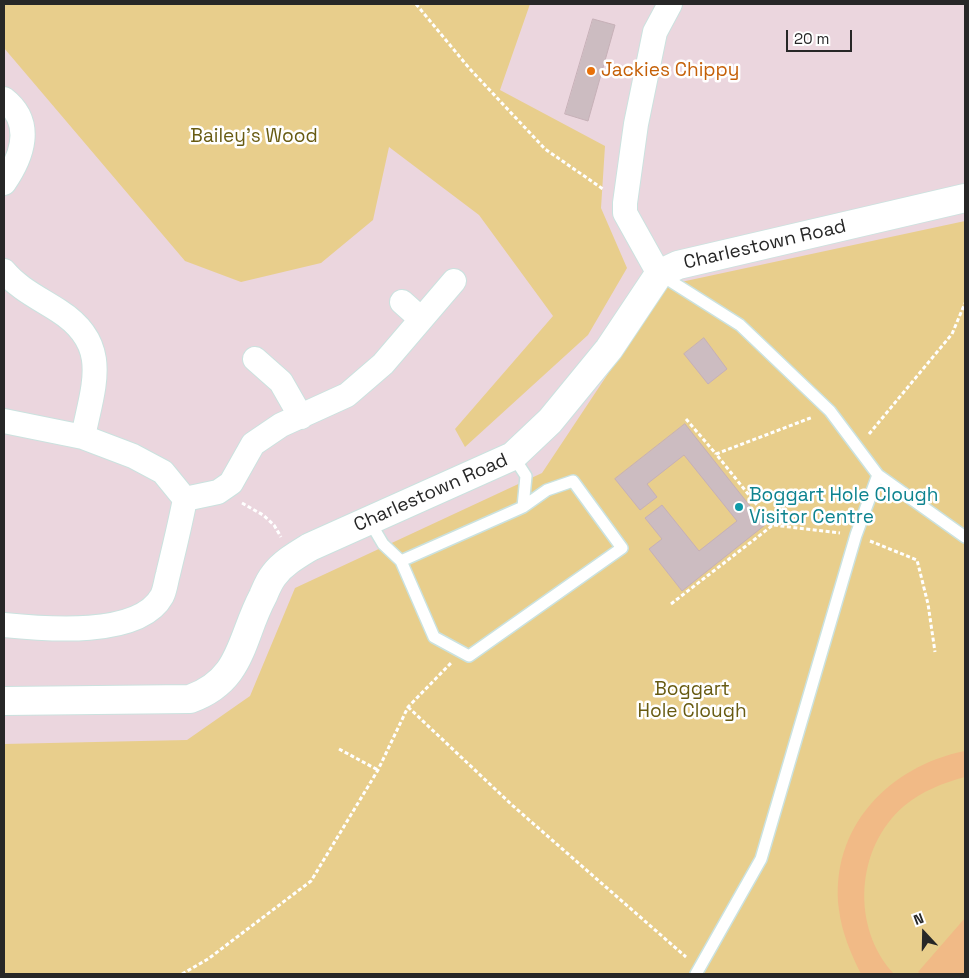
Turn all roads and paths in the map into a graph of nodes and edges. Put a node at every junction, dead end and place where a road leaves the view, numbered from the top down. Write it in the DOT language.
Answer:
graph roads {
  1 [pos="416,4"];
  2 [pos="670,4"];
  3 [pos="4,99"];
  4 [pos="4,183"];
  5 [pos="965,198"];
  6 [pos="624,204"];
  7 [pos="4,271"];
  8 [pos="660,274"];
  9 [pos="454,281"];
  10 [pos="402,302"];
  11 [pos="965,303"];
  12 [pos="421,319"];
  13 [pos="255,359"];
  14 [pos="830,411"];
  15 [pos="301,416"];
  16 [pos="686,419"];
  17 [pos="4,421"];
  18 [pos="83,437"];
  19 [pos="857,448"];
  20 [pos="716,454"];
  21 [pos="514,456"];
  22 [pos="878,475"];
  23 [pos="227,486"];
  24 [pos="185,500"];
  25 [pos="523,507"];
  26 [pos="370,522"];
  27 [pos="773,525"];
  28 [pos="856,535"];
  29 [pos="965,536"];
  30 [pos="292,558"];
  31 [pos="401,561"];
  32 [pos="671,604"];
  33 [pos="4,625"];
  34 [pos="460,651"];
  35 [pos="935,652"];
  36 [pos="4,701"];
  37 [pos="408,707"];
  38 [pos="339,749"];
  39 [pos="378,770"];
  40 [pos="698,971"];
  41 [pos="182,974"];
  1 -- 6 [label="path"];
  2 -- 6 [label="street"];
  3 -- 4 [label="street"];
  5 -- 8 [label="street, Charlestown Road"];
  6 -- 8 [label="street"];
  7 -- 18 [label="street"];
  8 -- 14 [label="lane"];
  8 -- 21 [label="street, Charlestown Road"];
  9 -- 12 [label="street"];
  10 -- 12 [label="street"];
  11 -- 19 [label="path"];
  12 -- 15 [label="street"];
  13 -- 15 [label="street"];
  14 -- 19 [label="lane"];
  14 -- 20 [label="path"];
  15 -- 23 [label="street"];
  16 -- 20 [label="path"];
  17 -- 18 [label="street"];
  18 -- 24 [label="street"];
  19 -- 22 [label="lane"];
  20 -- 27 [label="path"];
  21 -- 25 [label="lane"];
  21 -- 26 [label="street, Charlestown Road"];
  22 -- 28 [label="lane"];
  22 -- 29 [label="lane"];
  23 -- 24 [label="street"];
  23 -- 30 [label="path"];
  24 -- 33 [label="street"];
  25 -- 31 [label="lane"];
  25 -- 34 [label="lane"];
  26 -- 30 [label="street, Charlestown Road"];
  26 -- 31 [label="lane"];
  27 -- 28 [label="path"];
  27 -- 32 [label="path"];
  28 -- 35 [label="path"];
  28 -- 40 [label="lane"];
  30 -- 36 [label="street, Charlestown Road"];
  31 -- 34 [label="lane"];
  34 -- 37 [label="path"];
  37 -- 39 [label="path"];
  37 -- 40 [label="path"];
  38 -- 39 [label="path"];
  39 -- 41 [label="path"];
}
